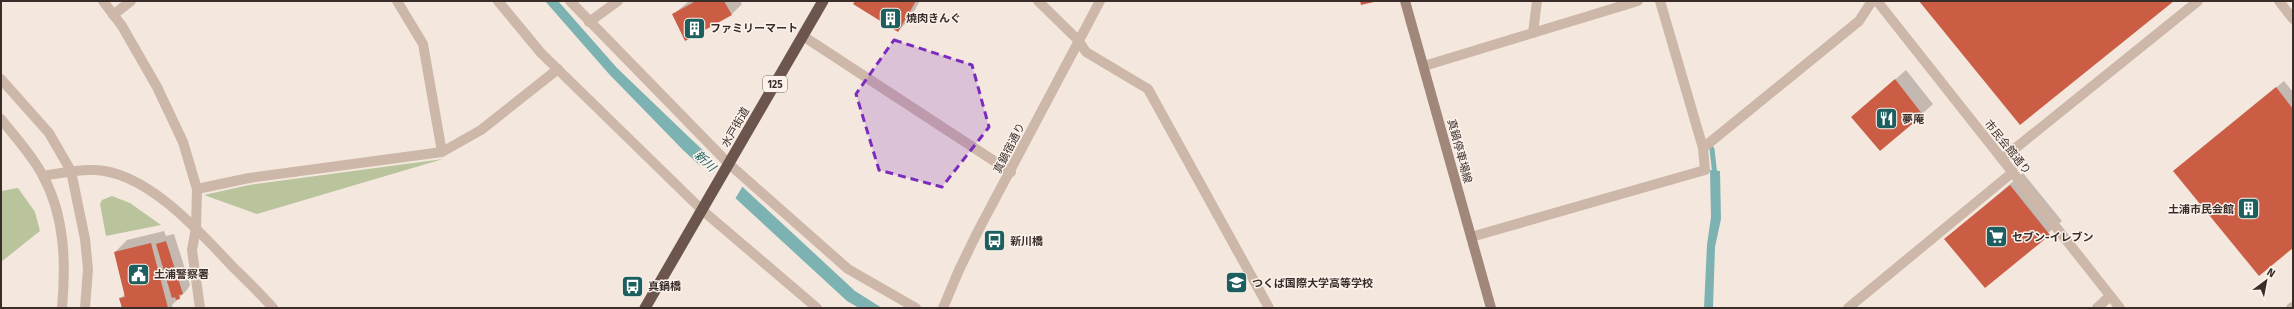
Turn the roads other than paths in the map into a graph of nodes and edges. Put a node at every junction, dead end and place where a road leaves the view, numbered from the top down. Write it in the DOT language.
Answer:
graph roads {
  1 [pos="103,1"];
  2 [pos="131,1"];
  3 [pos="397,1"];
  4 [pos="498,1"];
  5 [pos="570,1"];
  6 [pos="618,1"];
  7 [pos="823,1"];
  8 [pos="1038,1"];
  9 [pos="1100,1"];
  10 [pos="1406,1"];
  11 [pos="1537,1"];
  12 [pos="1638,1"];
  13 [pos="1660,1"];
  14 [pos="1872,1"];
  15 [pos="1877,1"];
  16 [pos="2198,1"];
  17 [pos="2279,1"];
  18 [pos="113,14"];
  19 [pos="2293,19"];
  20 [pos="590,22"];
  21 [pos="1533,33"];
  22 [pos="803,36"];
  23 [pos="1078,40"];
  24 [pos="1424,66"];
  25 [pos="558,69"];
  26 [pos="1,79"];
  27 [pos="1,119"];
  28 [pos="1703,148"];
  29 [pos="442,152"];
  30 [pos="2002,159"];
  31 [pos="728,166"];
  32 [pos="70,172"];
  33 [pos="1011,172"];
  34 [pos="2013,172"];
  35 [pos="43,176"];
  36 [pos="197,189"];
  37 [pos="704,206"];
  38 [pos="196,228"];
  39 [pos="1471,237"];
  40 [pos="2110,296"];
  41 [pos="62,308"];
  42 [pos="86,308"];
  43 [pos="200,308"];
  44 [pos="272,308"];
  45 [pos="645,308"];
  46 [pos="817,308"];
  47 [pos="916,308"];
  48 [pos="943,308"];
  49 [pos="1269,308"];
  50 [pos="1491,308"];
  51 [pos="1848,308"];
  52 [pos="2097,308"];
  53 [pos="2120,308"];
  1 -- 18 [label="street"];
  2 -- 18 [label="street"];
  3 -- 29 [label="street"];
  4 -- 25 [label="street"];
  5 -- 20 [label="street"];
  6 -- 20 [label="street"];
  7 -- 22 [label="highway, 水戸街道 / 125"];
  8 -- 23 [label="street"];
  9 -- 23 [label="street, 真鍋宿通り"];
  10 -- 24 [label="main road, 真鍋停車場線"];
  11 -- 21 [label="street"];
  12 -- 21 [label="street"];
  13 -- 28 [label="street"];
  14 -- 28 [label="street"];
  15 -- 30 [label="street, 市民会館通り"];
  16 -- 30 [label="street"];
  17 -- 19 [label="street"];
  18 -- 36 [label="street"];
  20 -- 31 [label="street"];
  21 -- 24 [label="street"];
  22 -- 31 [label="highway, 水戸街道 / 125"];
  22 -- 33 [label="street"];
  23 -- 33 [label="street, 真鍋宿通り"];
  23 -- 49 [label="street"];
  24 -- 39 [label="main road, 真鍋停車場線"];
  25 -- 29 [label="street"];
  25 -- 37 [label="street"];
  26 -- 32 [label="street"];
  27 -- 35 [label="street"];
  28 -- 39 [label="street"];
  29 -- 36 [label="street"];
  30 -- 34 [label="street, 市民会館通り"];
  31 -- 37 [label="highway, 水戸街道 / 125"];
  31 -- 47 [label="street"];
  32 -- 35 [label="street"];
  32 -- 38 [label="street"];
  32 -- 42 [label="street"];
  33 -- 48 [label="street, 真鍋宿通り"];
  34 -- 40 [label="street, 市民会館通り"];
  34 -- 51 [label="street"];
  35 -- 41 [label="street"];
  36 -- 38 [label="street"];
  37 -- 45 [label="highway, 水戸街道 / 125"];
  37 -- 46 [label="street"];
  38 -- 43 [label="street"];
  38 -- 44 [label="street"];
  39 -- 50 [label="main road, 真鍋停車場線"];
  40 -- 52 [label="street"];
  40 -- 53 [label="street, 市民会館通り"];
}
